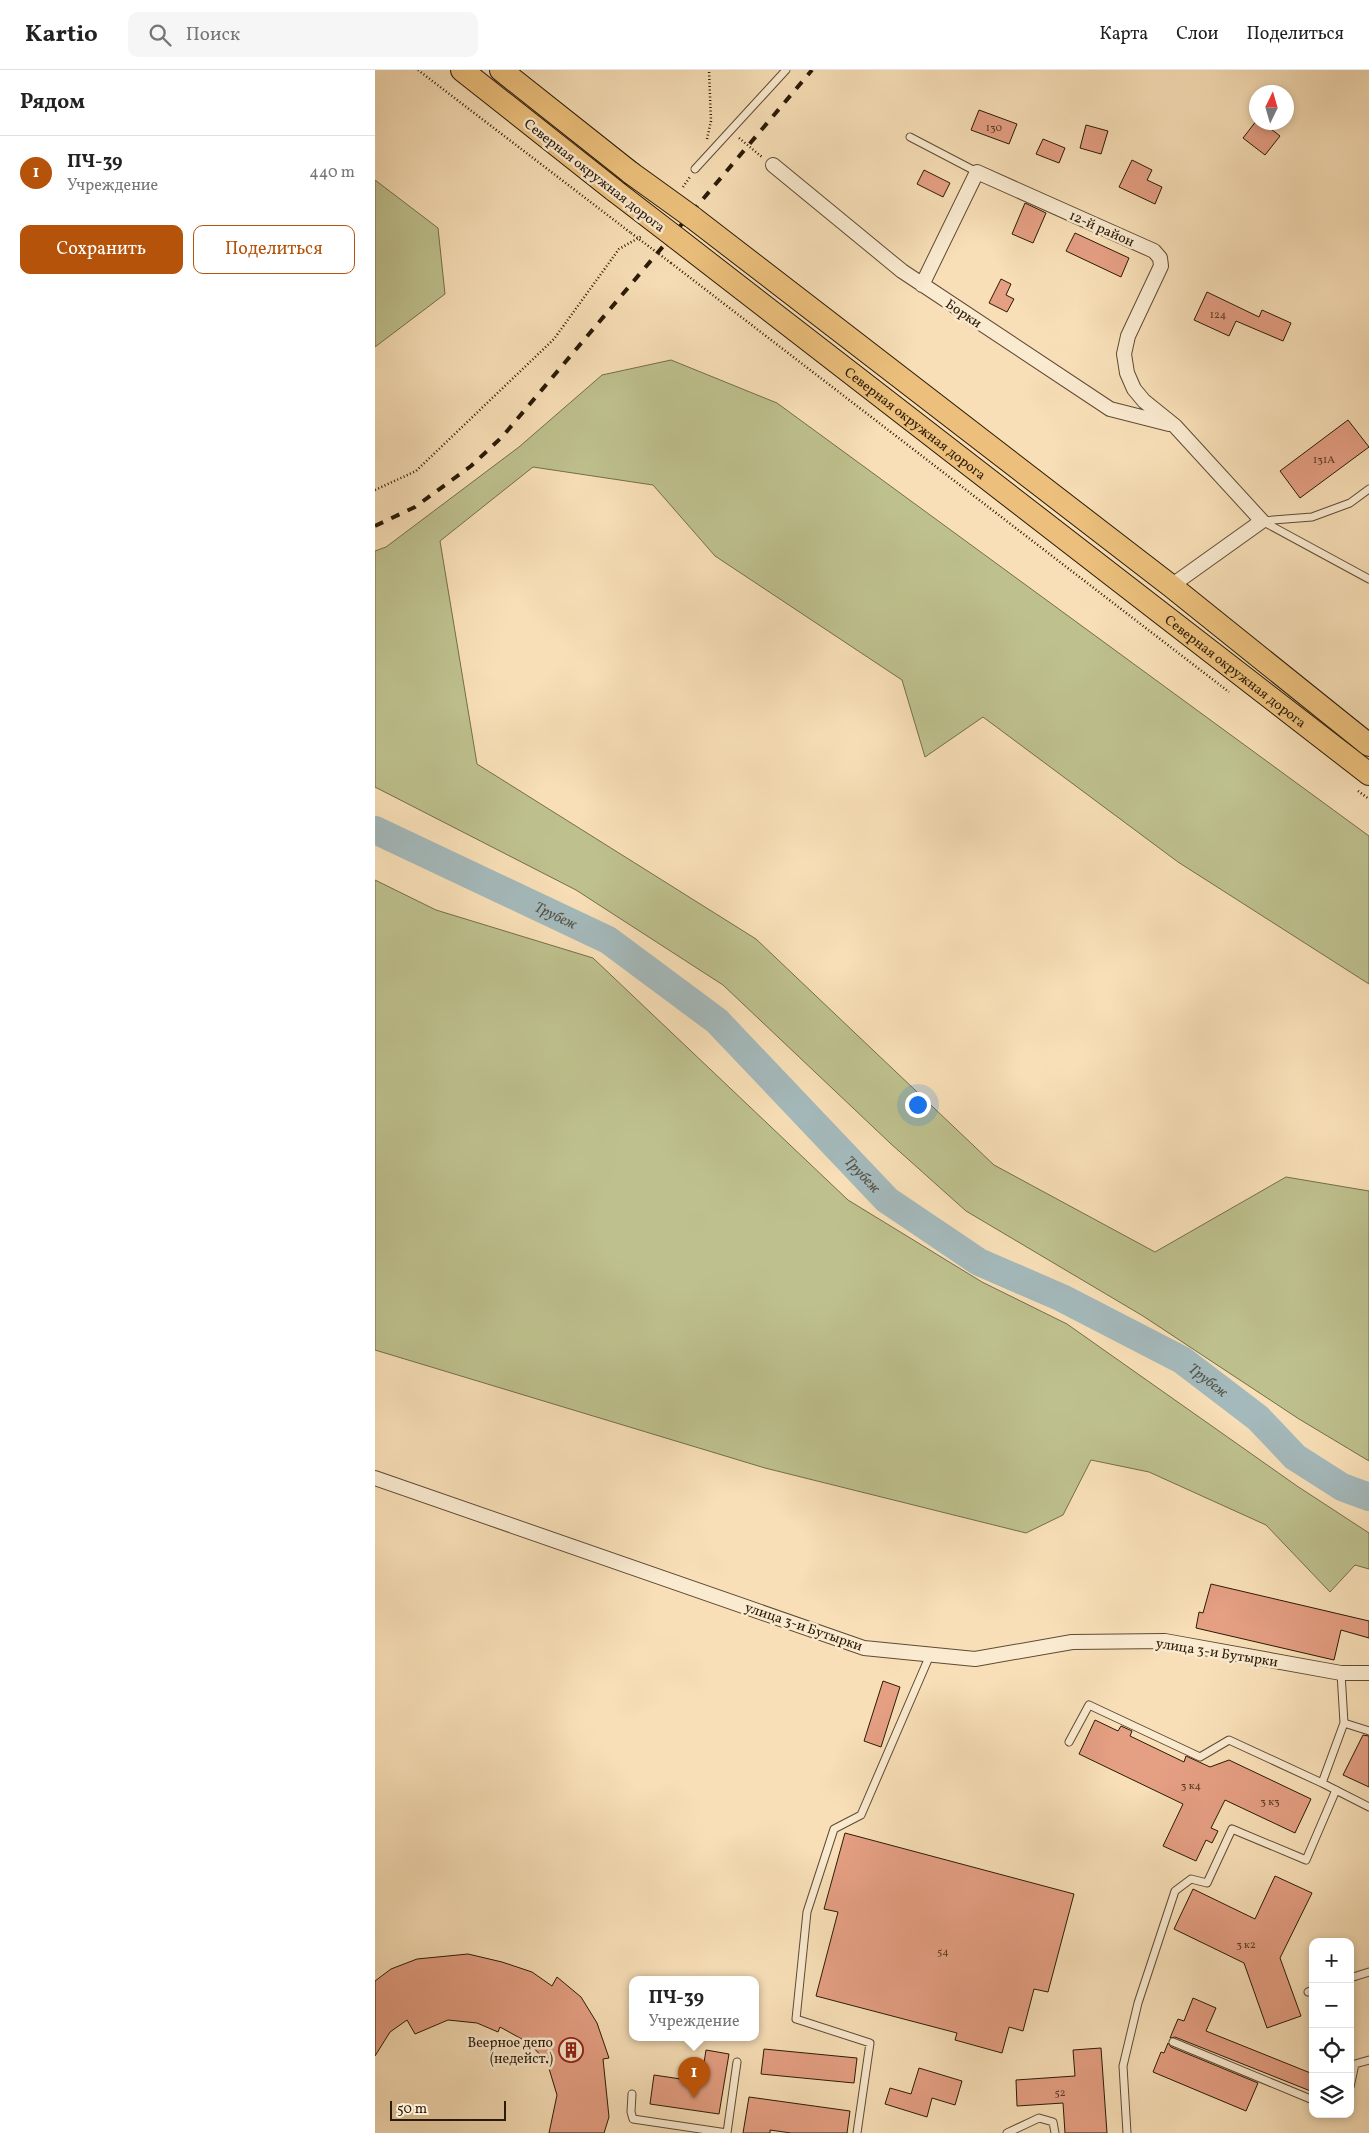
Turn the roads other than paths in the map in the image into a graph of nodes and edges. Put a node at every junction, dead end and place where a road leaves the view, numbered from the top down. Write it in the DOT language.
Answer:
graph roads {
  1 [pos="462,70"];
  2 [pos="501,70"];
  3 [pos="786,70"];
  4 [pos="910,137"];
  5 [pos="773,165"];
  6 [pos="695,169"];
  7 [pos="977,172"];
  8 [pos="922,285"];
  9 [pos="1175,426"];
  10 [pos="1369,489"];
  11 [pos="1262,521"];
  12 [pos="1369,579"];
  13 [pos="1171,586"];
  14 [pos="1369,745"];
  15 [pos="1361,781"];
  16 [pos="375,1478"];
  17 [pos="929,1655"];
  18 [pos="1341,1673"];
  19 [pos="1369,1673"];
  20 [pos="1344,1723"];
  21 [pos="1369,1731"];
  22 [pos="1069,1742"];
  23 [pos="1322,1783"];
  24 [pos="1336,1790"];
  25 [pos="1369,1807"];
  26 [pos="1369,1972"];
  27 [pos="1354,1977"];
  28 [pos="1173,2042"];
  29 [pos="1369,2060"];
  30 [pos="737,2062"];
  31 [pos="1353,2073"];
  32 [pos="632,2094"];
  33 [pos="1309,2098"];
  34 [pos="727,2133"];
  35 [pos="857,2133"];
  36 [pos="1007,2133"];
  37 [pos="1055,2133"];
  38 [pos="1127,2133"];
  1 -- 15 [label="main road, Северная окружная дорога, bridge"];
  2 -- 13 [label="main road, Северная окружная дорога, bridge"];
  3 -- 6 [label="lane"];
  4 -- 7 [label="lane"];
  5 -- 8 [label="street, Борки"];
  7 -- 8 [label="street"];
  7 -- 9 [label="street, 12-й район"];
  8 -- 9 [label="street, Борки"];
  9 -- 11 [label="street"];
  10 -- 11 [label="lane"];
  11 -- 12 [label="lane"];
  11 -- 13 [label="street"];
  13 -- 14 [label="main road, Северная окружная дорога"];
  16 -- 17 [label="street, улица 3-и Бутырки"];
  17 -- 18 [label="street, улица 3-и Бутырки"];
  17 -- 35 [label="lane"];
  18 -- 19 [label="street, улица 3-и Бутырки"];
  18 -- 20 [label="lane"];
  20 -- 21 [label="lane"];
  20 -- 23 [label="lane"];
  22 -- 23 [label="lane"];
  23 -- 24 [label="lane"];
  24 -- 25 [label="lane"];
  24 -- 38 [label="lane"];
  26 -- 27 [label="lane"];
  28 -- 33 [label="lane"];
  29 -- 31 [label="lane"];
  30 -- 34 [label="lane"];
  32 -- 34 [label="lane"];
  36 -- 37 [label="lane"];
}
